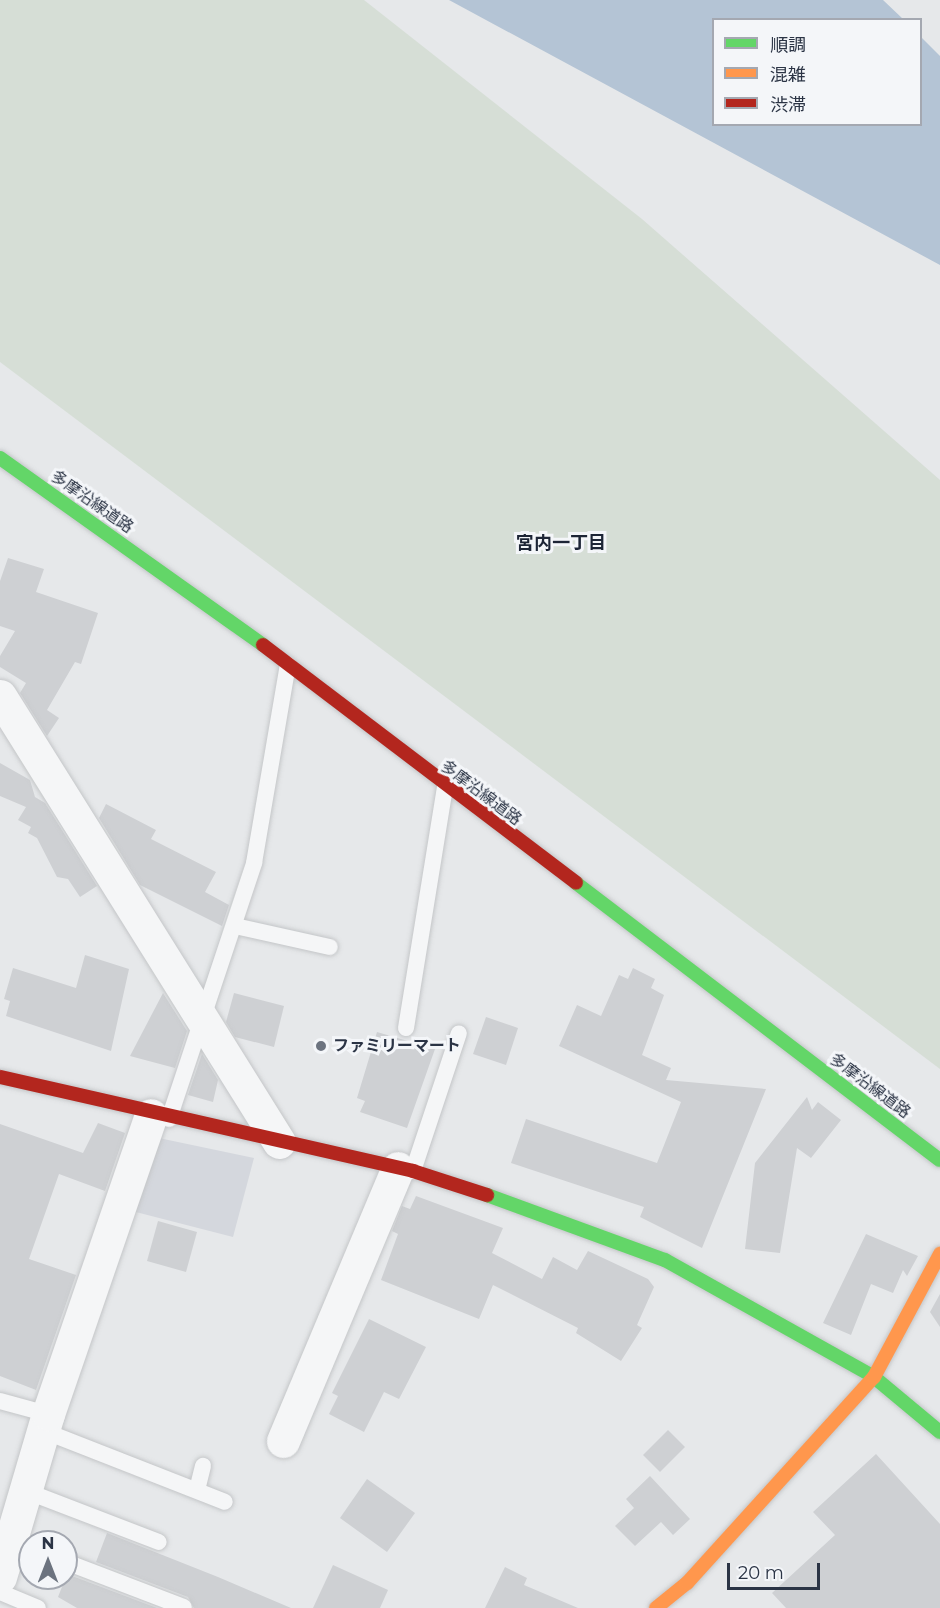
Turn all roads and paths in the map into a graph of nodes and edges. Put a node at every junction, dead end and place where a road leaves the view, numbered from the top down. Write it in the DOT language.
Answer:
graph roads {
  1 [pos="0,458"];
  2 [pos="288,665"];
  3 [pos="0,696"];
  4 [pos="0,741"];
  5 [pos="40,760"];
  6 [pos="445,788"];
  7 [pos="235,926"];
  8 [pos="330,947"];
  9 [pos="201,1015"];
  10 [pos="406,1028"];
  11 [pos="459,1033"];
  12 [pos="0,1077"];
  13 [pos="160,1117"];
  14 [pos="279,1142"];
  15 [pos="940,1160"];
  16 [pos="406,1169"];
  17 [pos="940,1254"];
  18 [pos="874,1377"];
  19 [pos="0,1401"];
  20 [pos="46,1422"];
  21 [pos="940,1432"];
  22 [pos="283,1441"];
  23 [pos="203,1466"];
  24 [pos="197,1490"];
  25 [pos="26,1491"];
  26 [pos="225,1502"];
  27 [pos="14,1535"];
  28 [pos="159,1542"];
  29 [pos="78,1567"];
  30 [pos="0,1577"];
  31 [pos="0,1592"];
  32 [pos="184,1607"];
  33 [pos="38,1608"];
  34 [pos="656,1608"];
  1 -- 2 [label="street, 多摩沿線道路"];
  2 -- 6 [label="street, 多摩沿線道路"];
  2 -- 7 [label="lane"];
  3 -- 5 [label="street"];
  4 -- 5 [label="street"];
  5 -- 9 [label="street"];
  6 -- 10 [label="lane"];
  6 -- 15 [label="street, 多摩沿線道路"];
  7 -- 8 [label="lane"];
  7 -- 9 [label="lane"];
  9 -- 13 [label="lane"];
  9 -- 14 [label="street"];
  11 -- 16 [label="lane"];
  12 -- 13 [label="street"];
  13 -- 14 [label="street"];
  13 -- 20 [label="street"];
  14 -- 16 [label="street"];
  16 -- 18 [label="street"];
  16 -- 22 [label="street"];
  17 -- 18 [label="street"];
  18 -- 21 [label="street"];
  18 -- 34 [label="street"];
  19 -- 20 [label="lane"];
  20 -- 24 [label="lane"];
  20 -- 25 [label="street"];
  23 -- 24 [label="lane"];
  24 -- 26 [label="lane"];
  25 -- 27 [label="street"];
  25 -- 28 [label="lane"];
  27 -- 30 [label="street"];
  29 -- 32 [label="lane"];
  31 -- 33 [label="lane"];
}
